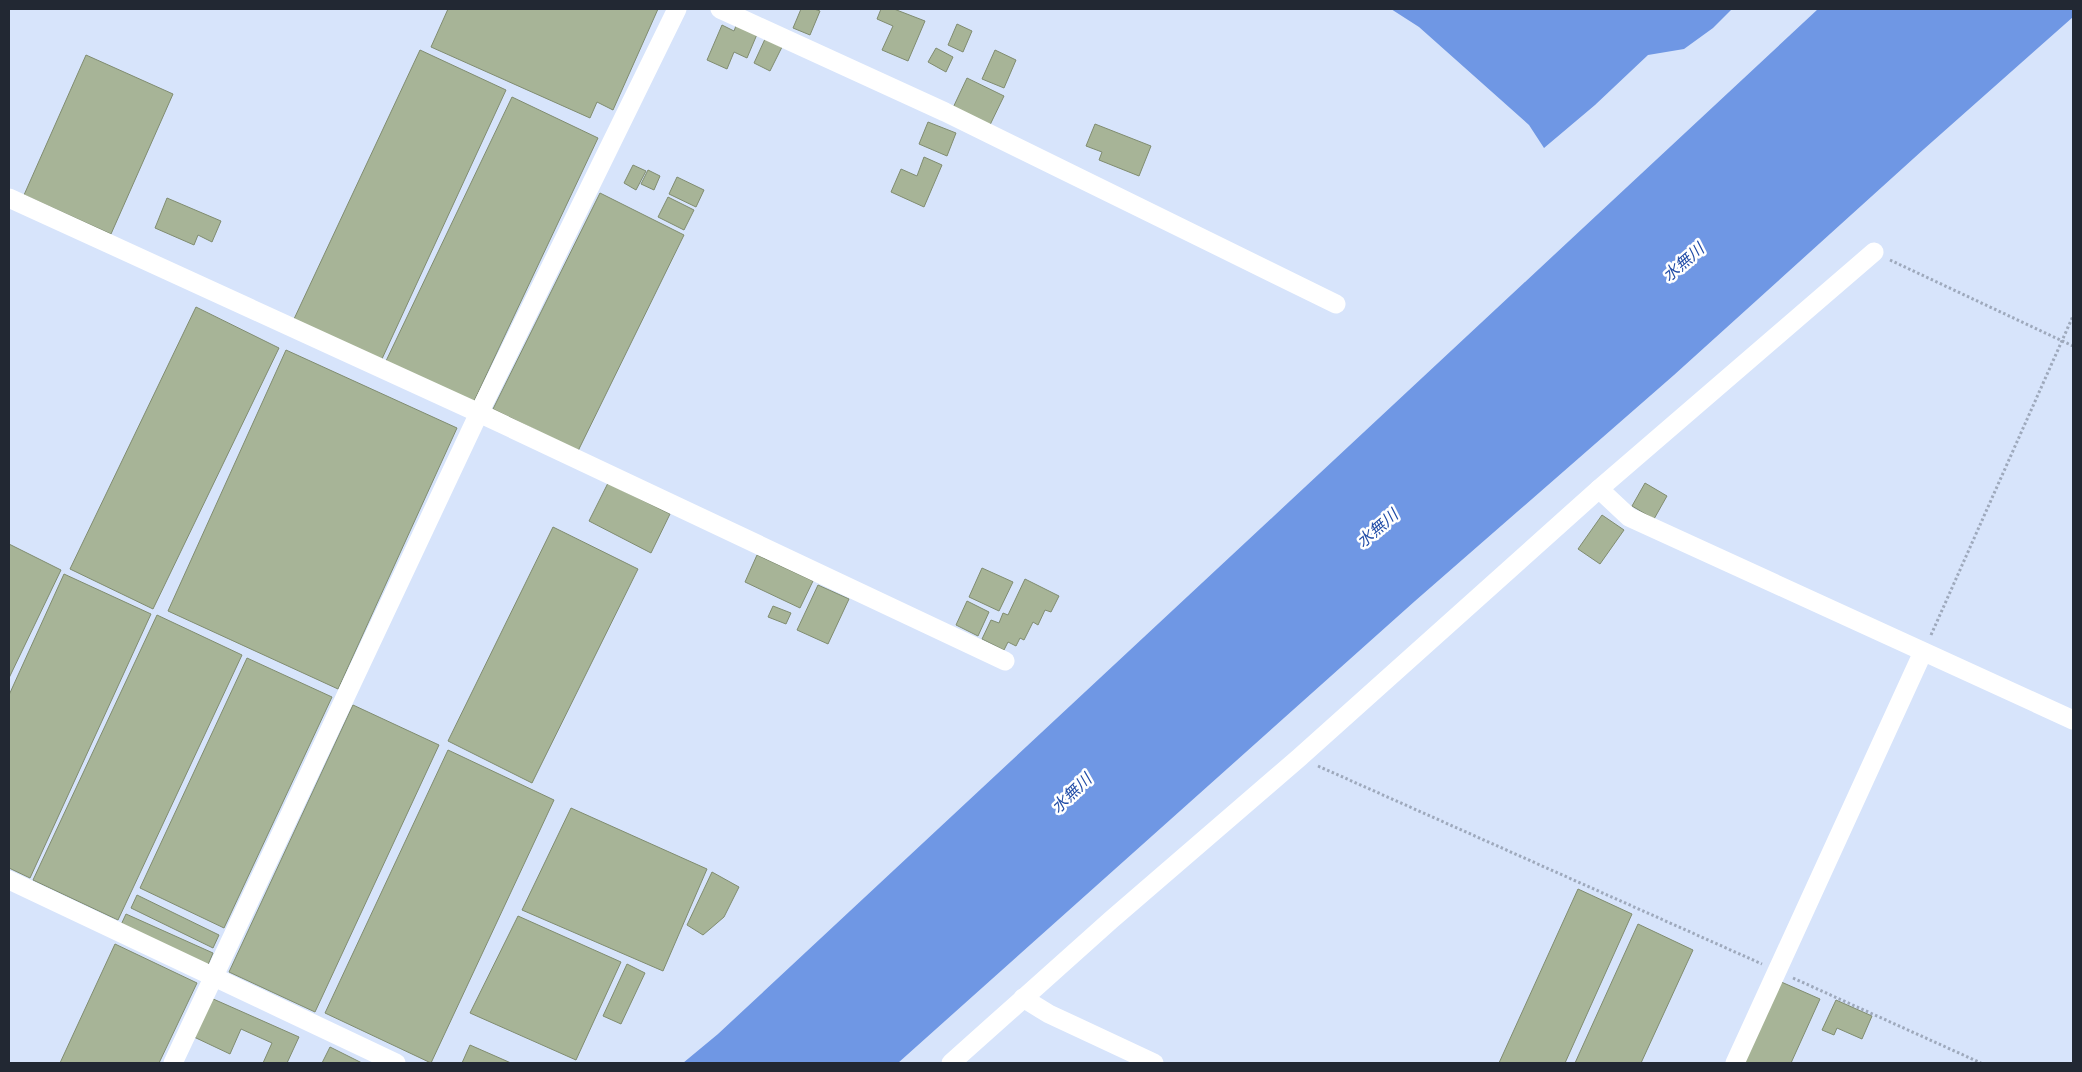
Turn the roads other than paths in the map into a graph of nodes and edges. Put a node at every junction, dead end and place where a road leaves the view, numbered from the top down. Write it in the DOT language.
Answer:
graph roads {
  1 [pos="677,9"];
  2 [pos="720,9"];
  3 [pos="9,198"];
  4 [pos="1874,252"];
  5 [pos="1336,304"];
  6 [pos="479,413"];
  7 [pos="1599,490"];
  8 [pos="1923,652"];
  9 [pos="1005,661"];
  10 [pos="2073,720"];
  11 [pos="9,880"];
  12 [pos="213,977"];
  13 [pos="1023,998"];
  14 [pos="173,1063"];
  15 [pos="396,1063"];
  16 [pos="951,1063"];
  17 [pos="1154,1063"];
  18 [pos="1735,1063"];
  1 -- 6 [label="street"];
  2 -- 5 [label="street"];
  3 -- 6 [label="street"];
  4 -- 7 [label="street"];
  6 -- 9 [label="street"];
  6 -- 12 [label="street"];
  7 -- 8 [label="street"];
  7 -- 13 [label="street"];
  8 -- 10 [label="street"];
  8 -- 18 [label="street"];
  11 -- 12 [label="street"];
  12 -- 14 [label="street"];
  12 -- 15 [label="street"];
  13 -- 16 [label="street"];
  13 -- 17 [label="street"];
}
